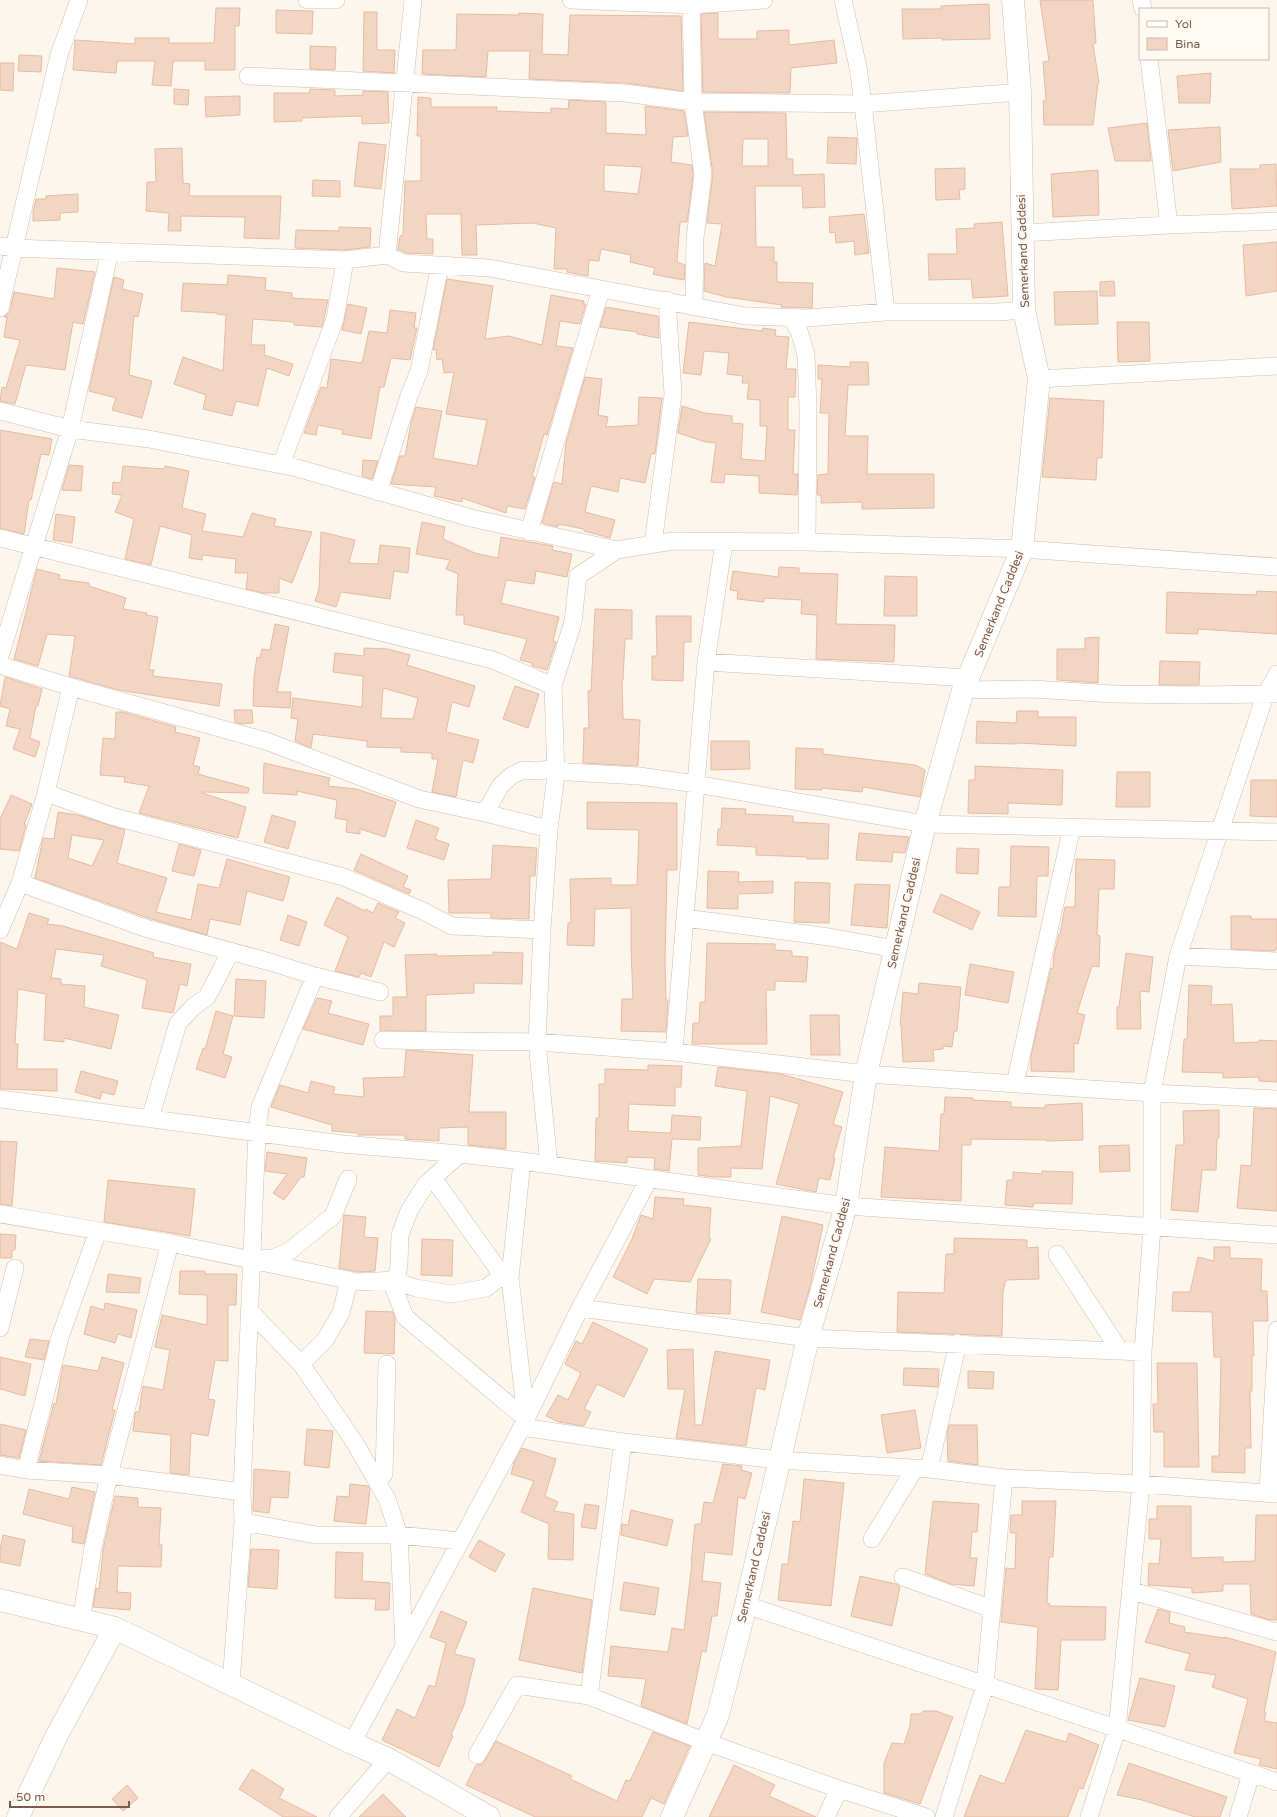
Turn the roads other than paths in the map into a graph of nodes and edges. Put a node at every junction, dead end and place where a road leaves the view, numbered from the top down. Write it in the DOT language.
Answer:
graph roads {
  1 [pos="79,0"];
  2 [pos="307,0"];
  3 [pos="336,0"];
  4 [pos="413,0"];
  5 [pos="571,0"];
  6 [pos="764,0"];
  7 [pos="843,0"];
  8 [pos="1013,0"];
  9 [pos="692,2"];
  10 [pos="1149,60"];
  11 [pos="248,76"];
  12 [pos="404,83"];
  13 [pos="1020,92"];
  14 [pos="692,102"];
  15 [pos="863,104"];
  16 [pos="1277,221"];
  17 [pos="1168,224"];
  18 [pos="1022,233"];
  19 [pos="7,247"];
  20 [pos="110,251"];
  21 [pos="387,255"];
  22 [pos="345,260"];
  23 [pos="440,265"];
  24 [pos="601,289"];
  25 [pos="666,300"];
  26 [pos="694,306"];
  27 [pos="0,308"];
  28 [pos="1024,310"];
  29 [pos="886,312"];
  30 [pos="791,318"];
  31 [pos="1277,366"];
  32 [pos="1039,379"];
  33 [pos="0,411"];
  34 [pos="70,429"];
  35 [pos="281,465"];
  36 [pos="378,492"];
  37 [pos="529,532"];
  38 [pos="0,538"];
  39 [pos="724,542"];
  40 [pos="806,542"];
  41 [pos="653,544"];
  42 [pos="34,546"];
  43 [pos="1022,548"];
  44 [pos="617,550"];
  45 [pos="1277,568"];
  46 [pos="0,656"];
  47 [pos="706,662"];
  48 [pos="0,665"];
  49 [pos="1277,674"];
  50 [pos="966,684"];
  51 [pos="553,686"];
  52 [pos="71,687"];
  53 [pos="1271,695"];
  54 [pos="555,770"];
  55 [pos="696,784"];
  56 [pos="46,793"];
  57 [pos="485,813"];
  58 [pos="925,824"];
  59 [pos="1072,827"];
  60 [pos="549,829"];
  61 [pos="1219,830"];
  62 [pos="1277,832"];
  63 [pos="20,883"];
  64 [pos="685,918"];
  65 [pos="0,930"];
  66 [pos="542,930"];
  67 [pos="896,949"];
  68 [pos="230,951"];
  69 [pos="1178,956"];
  70 [pos="1277,961"];
  71 [pos="314,976"];
  72 [pos="380,992"];
  73 [pos="383,1040"];
  74 [pos="537,1042"];
  75 [pos="674,1052"];
  76 [pos="866,1074"];
  77 [pos="1015,1084"];
  78 [pos="1152,1094"];
  79 [pos="0,1099"];
  80 [pos="1277,1099"];
  81 [pos="150,1118"];
  82 [pos="257,1133"];
  83 [pos="460,1154"];
  84 [pos="522,1162"];
  85 [pos="549,1165"];
  86 [pos="433,1178"];
  87 [pos="348,1179"];
  88 [pos="649,1179"];
  89 [pos="846,1206"];
  90 [pos="0,1214"];
  91 [pos="1152,1228"];
  92 [pos="98,1231"];
  93 [pos="1277,1235"];
  94 [pos="170,1243"];
  95 [pos="1057,1254"];
  96 [pos="252,1260"];
  97 [pos="15,1268"];
  98 [pos="507,1272"];
  99 [pos="391,1280"];
  100 [pos="350,1281"];
  101 [pos="580,1308"];
  102 [pos="249,1310"];
  103 [pos="0,1328"];
  104 [pos="808,1338"];
  105 [pos="1276,1338"];
  106 [pos="958,1343"];
  107 [pos="1120,1351"];
  108 [pos="1142,1352"];
  109 [pos="301,1364"];
  110 [pos="387,1364"];
  111 [pos="524,1421"];
  112 [pos="623,1442"];
  113 [pos="778,1460"];
  114 [pos="0,1465"];
  115 [pos="922,1468"];
  116 [pos="26,1470"];
  117 [pos="109,1475"];
  118 [pos="1004,1478"];
  119 [pos="377,1482"];
  120 [pos="1141,1484"];
  121 [pos="242,1492"];
  122 [pos="1272,1493"];
  123 [pos="243,1522"];
  124 [pos="399,1535"];
  125 [pos="872,1539"];
  126 [pos="460,1541"];
  127 [pos="904,1577"];
  128 [pos="1132,1592"];
  129 [pos="0,1600"];
  130 [pos="746,1605"];
  131 [pos="992,1609"];
  132 [pos="81,1620"];
  133 [pos="115,1628"];
  134 [pos="1277,1632"];
  135 [pos="404,1646"];
  136 [pos="231,1684"];
  137 [pos="985,1685"];
  138 [pos="589,1696"];
  139 [pos="1117,1729"];
  140 [pos="706,1742"];
  141 [pos="352,1743"];
  142 [pos="477,1755"];
  143 [pos="388,1759"];
  144 [pos="1251,1774"];
  145 [pos="1277,1782"];
  146 [pos="839,1789"];
  147 [pos="1243,1812"];
  148 [pos="18,1817"];
  149 [pos="338,1817"];
  150 [pos="489,1817"];
  151 [pos="672,1817"];
  152 [pos="826,1817"];
  153 [pos="926,1817"];
  154 [pos="944,1817"];
  155 [pos="1089,1817"];
  1 -- 19 [label="street"];
  2 -- 3 [label="street"];
  4 -- 12 [label="street"];
  5 -- 9 [label="street"];
  6 -- 9 [label="street"];
  7 -- 15 [label="street"];
  8 -- 13 [label="street, Semerkand Caddesi"];
  9 -- 14 [label="street"];
  10 -- 17 [label="street"];
  11 -- 12 [label="street"];
  12 -- 14 [label="street"];
  12 -- 21 [label="street"];
  13 -- 15 [label="street"];
  13 -- 18 [label="street, Semerkand Caddesi"];
  14 -- 15 [label="street"];
  14 -- 26 [label="street"];
  15 -- 29 [label="street"];
  16 -- 17 [label="street"];
  17 -- 18 [label="street"];
  18 -- 28 [label="street, Semerkand Caddesi"];
  19 -- 20 [label="street"];
  19 -- 27 [label="street"];
  20 -- 22 [label="street"];
  20 -- 34 [label="street"];
  21 -- 22 [label="street"];
  21 -- 23 [label="street"];
  22 -- 35 [label="street"];
  23 -- 24 [label="street"];
  23 -- 36 [label="street"];
  24 -- 25 [label="street"];
  24 -- 37 [label="street"];
  25 -- 26 [label="street"];
  25 -- 41 [label="street"];
  26 -- 30 [label="street"];
  28 -- 29 [label="street"];
  28 -- 32 [label="street, Semerkand Caddesi"];
  29 -- 30 [label="street"];
  30 -- 40 [label="street"];
  31 -- 32 [label="street"];
  32 -- 43 [label="street, Semerkand Caddesi"];
  33 -- 34 [label="street"];
  34 -- 35 [label="street"];
  34 -- 42 [label="street"];
  35 -- 36 [label="street"];
  36 -- 37 [label="street"];
  37 -- 44 [label="street"];
  38 -- 42 [label="street"];
  39 -- 40 [label="street"];
  39 -- 41 [label="street"];
  39 -- 47 [label="street"];
  40 -- 43 [label="street"];
  41 -- 44 [label="street"];
  42 -- 46 [label="street"];
  42 -- 51 [label="street"];
  43 -- 45 [label="street"];
  43 -- 50 [label="street, Semerkand Caddesi"];
  44 -- 51 [label="street"];
  47 -- 50 [label="street"];
  47 -- 55 [label="street"];
  48 -- 52 [label="street"];
  49 -- 53 [label="street"];
  50 -- 53 [label="street"];
  50 -- 58 [label="street, Semerkand Caddesi"];
  51 -- 54 [label="street"];
  52 -- 56 [label="street"];
  52 -- 57 [label="street"];
  53 -- 61 [label="street"];
  54 -- 55 [label="street"];
  54 -- 57 [label="street"];
  54 -- 60 [label="street"];
  55 -- 58 [label="street"];
  55 -- 64 [label="street"];
  56 -- 63 [label="street"];
  56 -- 66 [label="street"];
  57 -- 60 [label="street"];
  58 -- 59 [label="street"];
  58 -- 67 [label="street, Semerkand Caddesi"];
  59 -- 61 [label="street"];
  59 -- 77 [label="street"];
  60 -- 66 [label="street"];
  61 -- 62 [label="street"];
  61 -- 69 [label="street"];
  63 -- 65 [label="street"];
  63 -- 68 [label="street"];
  64 -- 67 [label="street"];
  64 -- 75 [label="street"];
  66 -- 74 [label="street"];
  67 -- 76 [label="street, Semerkand Caddesi"];
  68 -- 71 [label="street"];
  68 -- 81 [label="street"];
  69 -- 70 [label="street"];
  69 -- 78 [label="street"];
  71 -- 72 [label="street"];
  71 -- 82 [label="street"];
  73 -- 74 [label="street"];
  74 -- 75 [label="street"];
  74 -- 85 [label="street"];
  75 -- 76 [label="street"];
  76 -- 77 [label="street"];
  76 -- 89 [label="street, Semerkand Caddesi"];
  77 -- 78 [label="street"];
  78 -- 80 [label="street"];
  78 -- 91 [label="street"];
  79 -- 81 [label="street"];
  81 -- 82 [label="street"];
  82 -- 83 [label="street"];
  82 -- 96 [label="street"];
  83 -- 84 [label="street"];
  83 -- 86 [label="street"];
  84 -- 85 [label="street"];
  84 -- 98 [label="street"];
  85 -- 88 [label="street"];
  86 -- 98 [label="street"];
  86 -- 99 [label="street"];
  87 -- 96 [label="street"];
  88 -- 89 [label="street"];
  88 -- 101 [label="street"];
  89 -- 91 [label="street"];
  89 -- 104 [label="street, Semerkand Caddesi"];
  90 -- 92 [label="street"];
  91 -- 93 [label="street"];
  91 -- 108 [label="street"];
  92 -- 94 [label="street"];
  92 -- 116 [label="street"];
  94 -- 96 [label="street"];
  94 -- 117 [label="street"];
  95 -- 107 [label="street"];
  96 -- 100 [label="street"];
  96 -- 102 [label="street"];
  97 -- 103 [label="street"];
  98 -- 99 [label="street"];
  98 -- 111 [label="street"];
  99 -- 100 [label="street"];
  99 -- 111 [label="street"];
  100 -- 109 [label="street"];
  101 -- 104 [label="street"];
  101 -- 111 [label="street"];
  102 -- 109 [label="street"];
  102 -- 121 [label="street"];
  104 -- 106 [label="street"];
  104 -- 113 [label="street, Semerkand Caddesi"];
  105 -- 122 [label="street"];
  106 -- 107 [label="street"];
  106 -- 115 [label="street"];
  107 -- 108 [label="street"];
  108 -- 120 [label="street"];
  109 -- 119 [label="street"];
  110 -- 119 [label="street"];
  111 -- 112 [label="street"];
  111 -- 126 [label="street"];
  112 -- 113 [label="street"];
  112 -- 138 [label="street"];
  113 -- 115 [label="street"];
  113 -- 130 [label="street, Semerkand Caddesi"];
  114 -- 116 [label="street"];
  115 -- 118 [label="street"];
  115 -- 125 [label="street"];
  116 -- 117 [label="street"];
  117 -- 121 [label="street"];
  117 -- 132 [label="street"];
  118 -- 120 [label="street"];
  118 -- 131 [label="street"];
  119 -- 124 [label="street"];
  120 -- 122 [label="street"];
  120 -- 128 [label="street"];
  121 -- 123 [label="street"];
  123 -- 124 [label="street"];
  123 -- 136 [label="street"];
  124 -- 126 [label="street"];
  124 -- 135 [label="street"];
  126 -- 135 [label="street"];
  127 -- 131 [label="street"];
  128 -- 134 [label="street"];
  128 -- 139 [label="street"];
  129 -- 132 [label="street"];
  130 -- 137 [label="street"];
  130 -- 140 [label="street, Semerkand Caddesi"];
  131 -- 137 [label="street"];
  132 -- 133 [label="street"];
  133 -- 136 [label="street"];
  133 -- 148 [label="street"];
  135 -- 141 [label="street"];
  136 -- 141 [label="street"];
  137 -- 139 [label="street"];
  137 -- 154 [label="street"];
  138 -- 140 [label="street"];
  138 -- 142 [label="street"];
  139 -- 144 [label="street"];
  139 -- 155 [label="street"];
  140 -- 146 [label="street"];
  140 -- 151 [label="street, Semerkand Caddesi"];
  141 -- 143 [label="street"];
  143 -- 149 [label="street"];
  143 -- 150 [label="street"];
  144 -- 145 [label="street"];
  144 -- 147 [label="street"];
  146 -- 152 [label="street"];
  146 -- 153 [label="street"];
}
